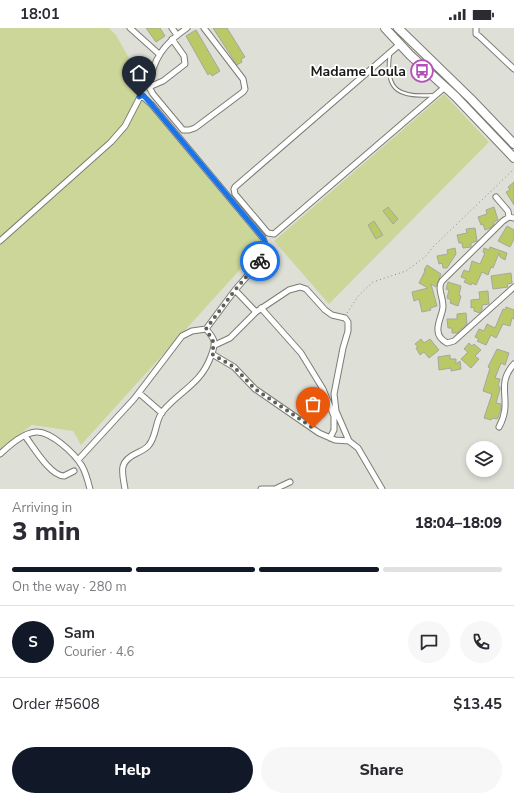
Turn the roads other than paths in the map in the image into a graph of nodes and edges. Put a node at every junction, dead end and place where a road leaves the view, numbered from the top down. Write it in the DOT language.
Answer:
graph roads {
  1 [pos="130,28"];
  2 [pos="172,28"];
  3 [pos="187,28"];
  4 [pos="204,28"];
  5 [pos="385,28"];
  6 [pos="398,28"];
  7 [pos="476,28"];
  8 [pos="177,35"];
  9 [pos="172,39"];
  10 [pos="400,44"];
  11 [pos="391,51"];
  12 [pos="159,54"];
  13 [pos="514,69"];
  14 [pos="445,86"];
  15 [pos="148,87"];
  16 [pos="435,95"];
  17 [pos="511,138"];
  18 [pos="514,144"];
  19 [pos="514,158"];
  20 [pos="496,197"];
  21 [pos="512,217"];
  22 [pos="0,241"];
  23 [pos="514,287"];
  24 [pos="235,290"];
  25 [pos="261,308"];
  26 [pos="256,312"];
  27 [pos="206,329"];
  28 [pos="215,345"];
  29 [pos="212,354"];
  30 [pos="514,364"];
  31 [pos="139,394"];
  32 [pos="512,399"];
  33 [pos="162,413"];
  34 [pos="510,414"];
  35 [pos="500,428"];
  36 [pos="25,436"];
  37 [pos="330,438"];
  38 [pos="349,441"];
  39 [pos="0,454"];
  40 [pos="78,460"];
  41 [pos="74,471"];
  42 [pos="290,482"];
  43 [pos="90,489"];
  44 [pos="125,489"];
  45 [pos="260,489"];
  46 [pos="274,489"];
  47 [pos="382,489"];
  1 -- 12 [label="street"];
  2 -- 8 [label="street"];
  3 -- 8 [label="street"];
  4 -- 15 [label="street"];
  5 -- 10 [label="main road"];
  6 -- 17 [label="main road"];
  7 -- 13 [label="street"];
  8 -- 9 [label="street"];
  9 -- 12 [label="street"];
  9 -- 15 [label="street"];
  10 -- 11 [label="street"];
  10 -- 14 [label="main road"];
  11 -- 16 [label="lane"];
  11 -- 16 [label="street"];
  12 -- 15 [label="street"];
  14 -- 16 [label="street"];
  14 -- 19 [label="main road"];
  17 -- 18 [label="main road"];
  20 -- 21 [label="street"];
  21 -- 23 [label="street"];
  22 -- 24 [label="street"];
  24 -- 26 [label="street"];
  24 -- 27 [label="street"];
  25 -- 26 [label="street"];
  25 -- 37 [label="street"];
  25 -- 38 [label="street"];
  26 -- 28 [label="street"];
  27 -- 28 [label="street"];
  27 -- 31 [label="street"];
  28 -- 29 [label="street"];
  29 -- 33 [label="street"];
  29 -- 37 [label="street"];
  30 -- 32 [label="street"];
  31 -- 33 [label="street"];
  31 -- 40 [label="street"];
  33 -- 44 [label="street"];
  34 -- 35 [label="street"];
  36 -- 39 [label="street"];
  36 -- 40 [label="street"];
  36 -- 41 [label="street"];
  37 -- 38 [label="street"];
  38 -- 47 [label="street"];
  40 -- 43 [label="street"];
  42 -- 46 [label="street"];
  45 -- 46 [label="street"];
}
